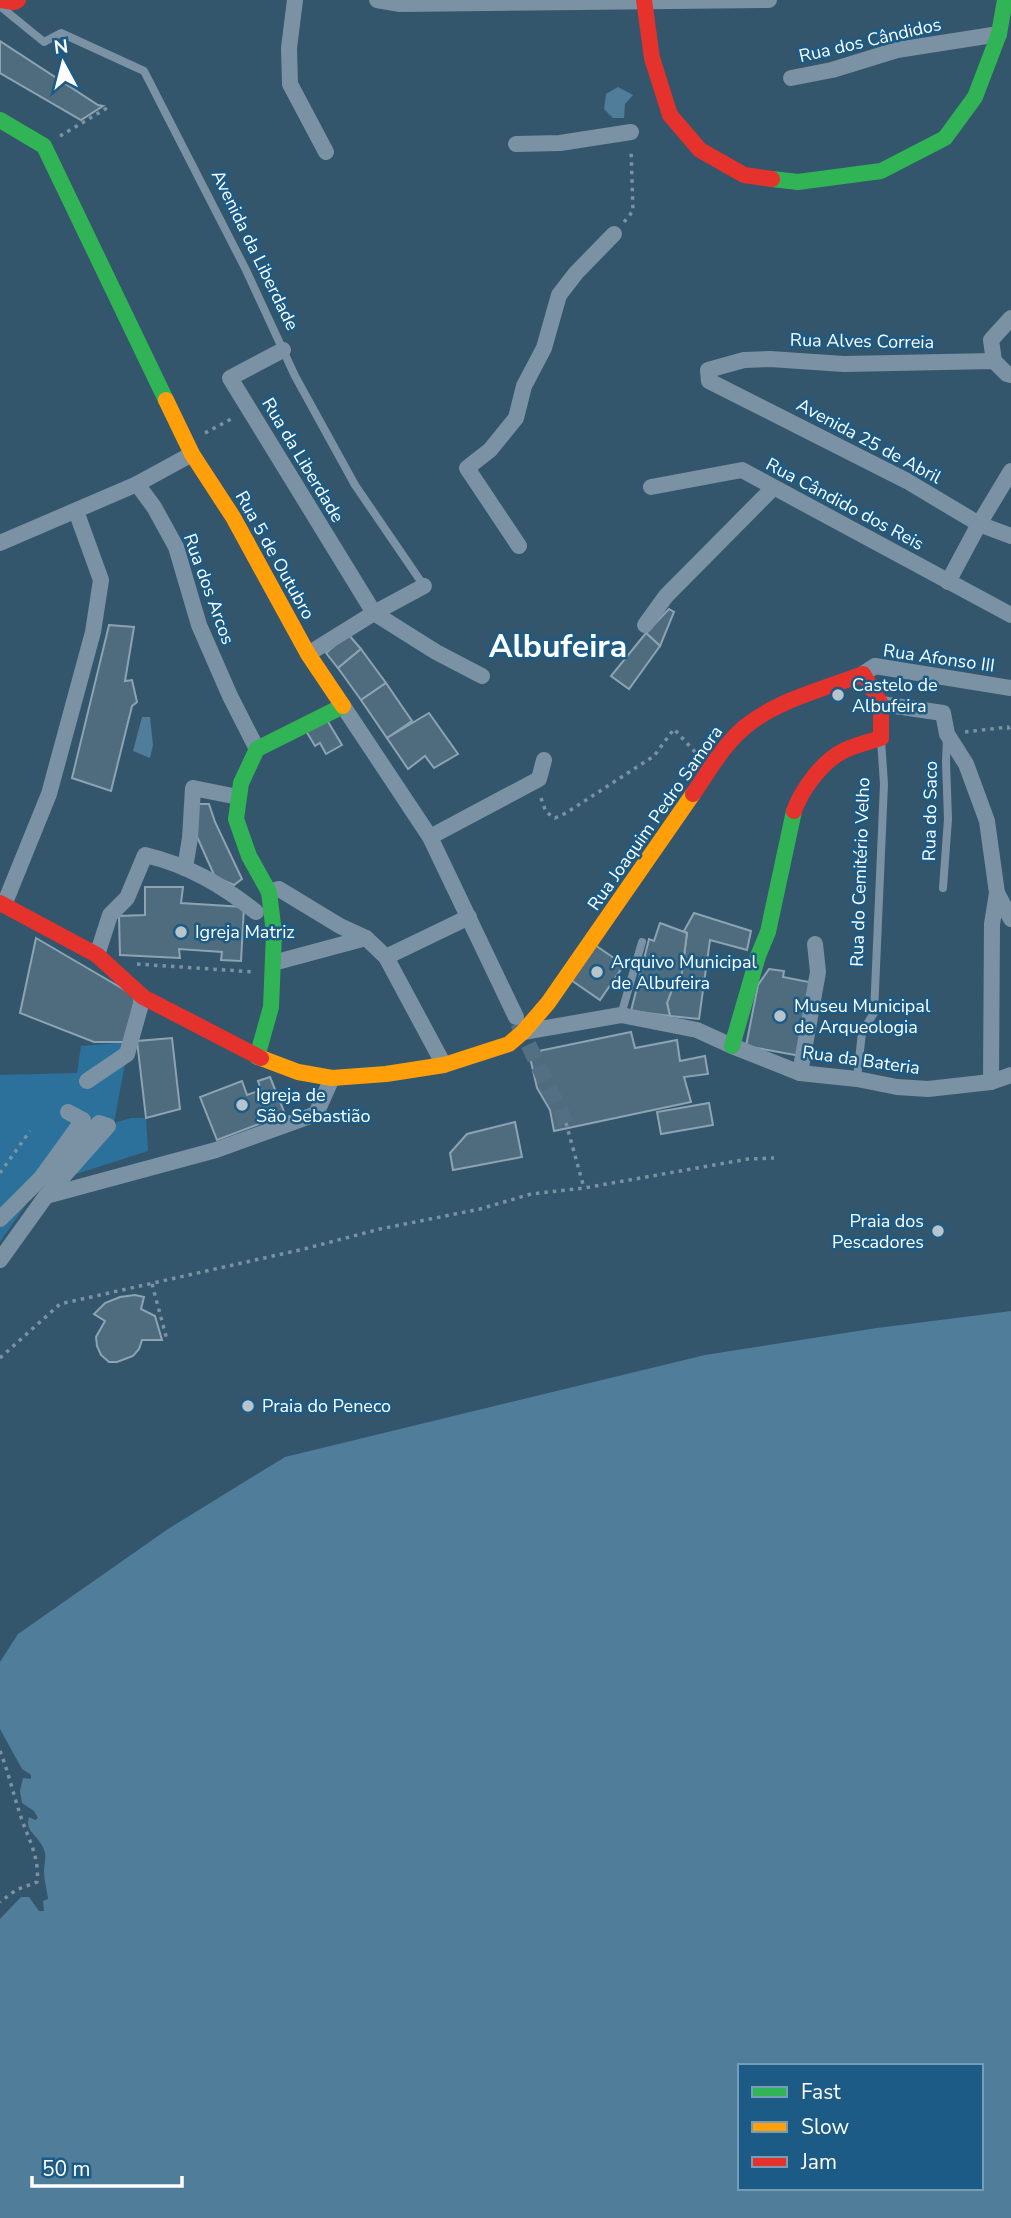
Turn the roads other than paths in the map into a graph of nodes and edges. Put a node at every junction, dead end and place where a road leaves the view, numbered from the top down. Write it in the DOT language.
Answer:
graph roads {
  1 [pos="0,0"];
  2 [pos="18,0"];
  3 [pos="295,0"];
  4 [pos="377,0"];
  5 [pos="644,0"];
  6 [pos="769,0"];
  7 [pos="1005,0"];
  8 [pos="0,6"];
  9 [pos="999,33"];
  10 [pos="791,78"];
  11 [pos="0,120"];
  12 [pos="631,132"];
  13 [pos="516,144"];
  14 [pos="326,152"];
  15 [pos="614,234"];
  16 [pos="1011,318"];
  17 [pos="283,350"];
  18 [pos="994,361"];
  19 [pos="708,375"];
  20 [pos="1011,375"];
  21 [pos="190,448"];
  22 [pos="1011,471"];
  23 [pos="137,484"];
  24 [pos="651,486"];
  25 [pos="773,488"];
  26 [pos="76,511"];
  27 [pos="979,524"];
  28 [pos="1011,536"];
  29 [pos="0,543"];
  30 [pos="519,546"];
  31 [pos="948,582"];
  32 [pos="424,586"];
  33 [pos="374,613"];
  34 [pos="1011,615"];
  35 [pos="645,625"];
  36 [pos="308,654"];
  37 [pos="863,674"];
  38 [pos="482,676"];
  39 [pos="1011,688"];
  40 [pos="881,704"];
  41 [pos="343,706"];
  42 [pos="952,733"];
  43 [pos="881,738"];
  44 [pos="257,749"];
  45 [pos="544,760"];
  46 [pos="238,797"];
  47 [pos="430,837"];
  48 [pos="185,868"];
  49 [pos="943,888"];
  50 [pos="269,892"];
  51 [pos="997,893"];
  52 [pos="2,904"];
  53 [pos="256,912"];
  54 [pos="469,917"];
  55 [pos="1011,919"];
  56 [pos="366,938"];
  57 [pos="642,942"];
  58 [pos="815,944"];
  59 [pos="97,955"];
  60 [pos="386,957"];
  61 [pos="273,968"];
  62 [pos="143,997"];
  63 [pos="621,1015"];
  64 [pos="519,1024"];
  65 [pos="732,1046"];
  66 [pos="257,1057"];
  67 [pos="444,1065"];
  68 [pos="800,1073"];
  69 [pos="1011,1075"];
  70 [pos="332,1078"];
  71 [pos="857,1079"];
  72 [pos="87,1081"];
  73 [pos="991,1082"];
  74 [pos="68,1112"];
  75 [pos="41,1178"];
  76 [pos="46,1196"];
  77 [pos="0,1219"];
  78 [pos="0,1260"];
  1 -- 2 [label="street"];
  3 -- 14 [label="street"];
  4 -- 5 [label="street"];
  5 -- 6 [label="street"];
  5 -- 9 [label="street"];
  7 -- 9 [label="street"];
  8 -- 17 [label="lane, Avenida da Liberdade"];
  9 -- 10 [label="street, Rua dos Cândidos"];
  11 -- 21 [label="street, Rua 5 de Outubro"];
  12 -- 13 [label="street"];
  15 -- 30 [label="street"];
  16 -- 18 [label="street"];
  17 -- 32 [label="lane, Avenida da Liberdade"];
  17 -- 33 [label="street, Rua da Liberdade"];
  18 -- 19 [label="street, Rua Alves Correia"];
  18 -- 20 [label="street"];
  19 -- 27 [label="street, Avenida 25 de Abril"];
  21 -- 23 [label="street"];
  21 -- 36 [label="street, Rua 5 de Outubro"];
  22 -- 27 [label="street"];
  23 -- 26 [label="street"];
  23 -- 44 [label="street, Rua dos Arcos"];
  24 -- 25 [label="street, Rua Cândido dos Reis"];
  25 -- 31 [label="street, Rua Cândido dos Reis"];
  25 -- 35 [label="street"];
  26 -- 29 [label="street"];
  26 -- 52 [label="street"];
  27 -- 28 [label="street, Avenida 25 de Abril"];
  27 -- 31 [label="street"];
  31 -- 34 [label="street, Rua Cândido dos Reis"];
  32 -- 33 [label="street"];
  33 -- 36 [label="street"];
  33 -- 38 [label="street"];
  36 -- 41 [label="street, Rua 5 de Outubro"];
  37 -- 39 [label="street, Rua Afonso III"];
  37 -- 40 [label="street"];
  37 -- 64 [label="street, Rua Joaquim Pedro Samora"];
  40 -- 42 [label="street"];
  40 -- 43 [label="street, Rua do Cemitério Velho"];
  41 -- 44 [label="street"];
  41 -- 47 [label="street, Rua 5 de Outubro"];
  42 -- 49 [label="lane, Rua do Saco"];
  42 -- 51 [label="street"];
  43 -- 65 [label="street"];
  43 -- 71 [label="lane, Rua do Cemitério Velho"];
  44 -- 46 [label="street"];
  45 -- 47 [label="street"];
  46 -- 48 [label="street"];
  46 -- 50 [label="street"];
  47 -- 54 [label="street, Rua 5 de Outubro"];
  48 -- 53 [label="street"];
  48 -- 59 [label="street"];
  50 -- 56 [label="street"];
  50 -- 61 [label="street"];
  51 -- 55 [label="street"];
  51 -- 73 [label="street"];
  52 -- 59 [label="street"];
  54 -- 60 [label="street"];
  54 -- 64 [label="street, Rua 5 de Outubro"];
  56 -- 60 [label="street"];
  56 -- 61 [label="street"];
  57 -- 63 [label="lane"];
  58 -- 68 [label="street"];
  59 -- 62 [label="street"];
  60 -- 67 [label="street"];
  61 -- 66 [label="street"];
  62 -- 66 [label="street"];
  62 -- 72 [label="street"];
  63 -- 64 [label="street, Rua da Bateria"];
  63 -- 65 [label="street, Rua da Bateria"];
  64 -- 67 [label="street"];
  65 -- 68 [label="street, Rua da Bateria"];
  66 -- 70 [label="street"];
  67 -- 70 [label="street"];
  68 -- 71 [label="street, Rua da Bateria"];
  69 -- 73 [label="street, Rua da Bateria"];
  70 -- 76 [label="street"];
  71 -- 73 [label="street, Rua da Bateria"];
  74 -- 75 [label="street"];
  75 -- 76 [label="street"];
  75 -- 77 [label="street"];
  76 -- 78 [label="street"];
}
